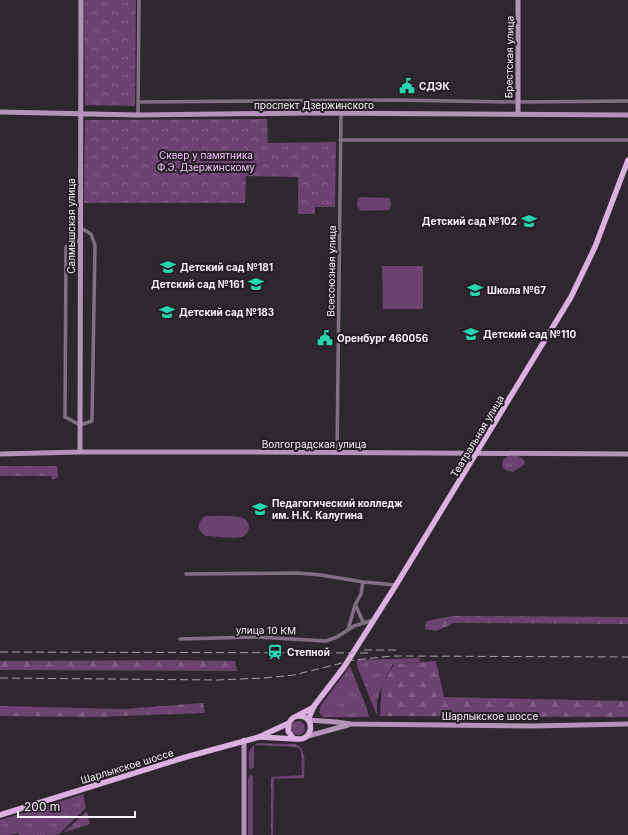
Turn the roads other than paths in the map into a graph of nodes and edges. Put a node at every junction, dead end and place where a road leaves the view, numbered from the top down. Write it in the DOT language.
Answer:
graph roads {
  1 [pos="81,0"];
  2 [pos="139,0"];
  3 [pos="518,0"];
  4 [pos="628,101"];
  5 [pos="138,102"];
  6 [pos="517,102"];
  7 [pos="0,112"];
  8 [pos="340,113"];
  9 [pos="81,114"];
  10 [pos="518,114"];
  11 [pos="138,115"];
  12 [pos="628,115"];
  13 [pos="340,140"];
  14 [pos="628,140"];
  15 [pos="628,160"];
  16 [pos="80,228"];
  17 [pos="80,240"];
  18 [pos="80,425"];
  19 [pos="80,452"];
  20 [pos="337,453"];
  21 [pos="477,453"];
  22 [pos="0,454"];
  23 [pos="628,454"];
  24 [pos="186,574"];
  25 [pos="363,582"];
  26 [pos="396,584"];
  27 [pos="355,605"];
  28 [pos="373,620"];
  29 [pos="363,622"];
  30 [pos="348,630"];
  31 [pos="180,639"];
  32 [pos="314,706"];
  33 [pos="296,716"];
  34 [pos="308,720"];
  35 [pos="289,723"];
  36 [pos="351,724"];
  37 [pos="628,724"];
  38 [pos="308,736"];
  39 [pos="259,737"];
  40 [pos="296,739"];
  41 [pos="244,740"];
  42 [pos="0,815"];
  43 [pos="244,835"];
  1 -- 9 [label="main road, Салмышская улица"];
  2 -- 5 [label="street"];
  3 -- 6 [label="main road, Брестская улица"];
  4 -- 6 [label="street"];
  5 -- 6 [label="street"];
  5 -- 11 [label="street"];
  6 -- 10 [label="main road, Брестская улица"];
  7 -- 9 [label="main road, проспект Дзержинского"];
  8 -- 10 [label="main road, проспект Дзержинского"];
  8 -- 11 [label="main road, проспект Дзержинского"];
  8 -- 13 [label="street, Всесоюзная улица"];
  9 -- 11 [label="main road, проспект Дзержинского"];
  9 -- 16 [label="main road, Салмышская улица"];
  10 -- 12 [label="main road, проспект Дзержинского"];
  13 -- 14 [label="street"];
  13 -- 20 [label="street, Всесоюзная улица"];
  15 -- 21 [label="main road, Театральная улица"];
  16 -- 17 [label="main road, Салмышская улица"];
  16 -- 18 [label="street"];
  17 -- 18 [label="main road, Салмышская улица"];
  17 -- 18 [label="street"];
  18 -- 19 [label="main road, Салмышская улица"];
  19 -- 20 [label="main road, Волгоградская улица"];
  19 -- 22 [label="main road, Волгоградская улица"];
  20 -- 21 [label="main road, Волгоградская улица"];
  21 -- 23 [label="main road, Волгоградская улица"];
  21 -- 26 [label="main road, Театральная улица"];
  24 -- 25 [label="street"];
  25 -- 26 [label="street"];
  25 -- 27 [label="street"];
  26 -- 28 [label="main road, Театральная улица"];
  27 -- 29 [label="street"];
  27 -- 30 [label="street"];
  28 -- 29 [label="street, улица 10 КМ"];
  28 -- 32 [label="main road, Театральная улица"];
  29 -- 30 [label="street, улица 10 КМ"];
  30 -- 31 [label="street, улица 10 КМ"];
  32 -- 33 [label="main road, Театральная улица"];
  32 -- 34 [label="main road, Театральная улица"];
  33 -- 34 [label="main road"];
  33 -- 35 [label="main road"];
  34 -- 36 [label="main road, Шарлыкское шоссе"];
  34 -- 38 [label="main road"];
  35 -- 39 [label="main road, Шарлыкское шоссе"];
  35 -- 40 [label="main road"];
  36 -- 37 [label="main road, Шарлыкское шоссе"];
  36 -- 38 [label="main road, Шарлыкское шоссе"];
  38 -- 40 [label="main road"];
  39 -- 40 [label="main road, Шарлыкское шоссе"];
  39 -- 41 [label="main road, Шарлыкское шоссе"];
  41 -- 42 [label="main road, Шарлыкское шоссе"];
  41 -- 43 [label="main road"];
}
